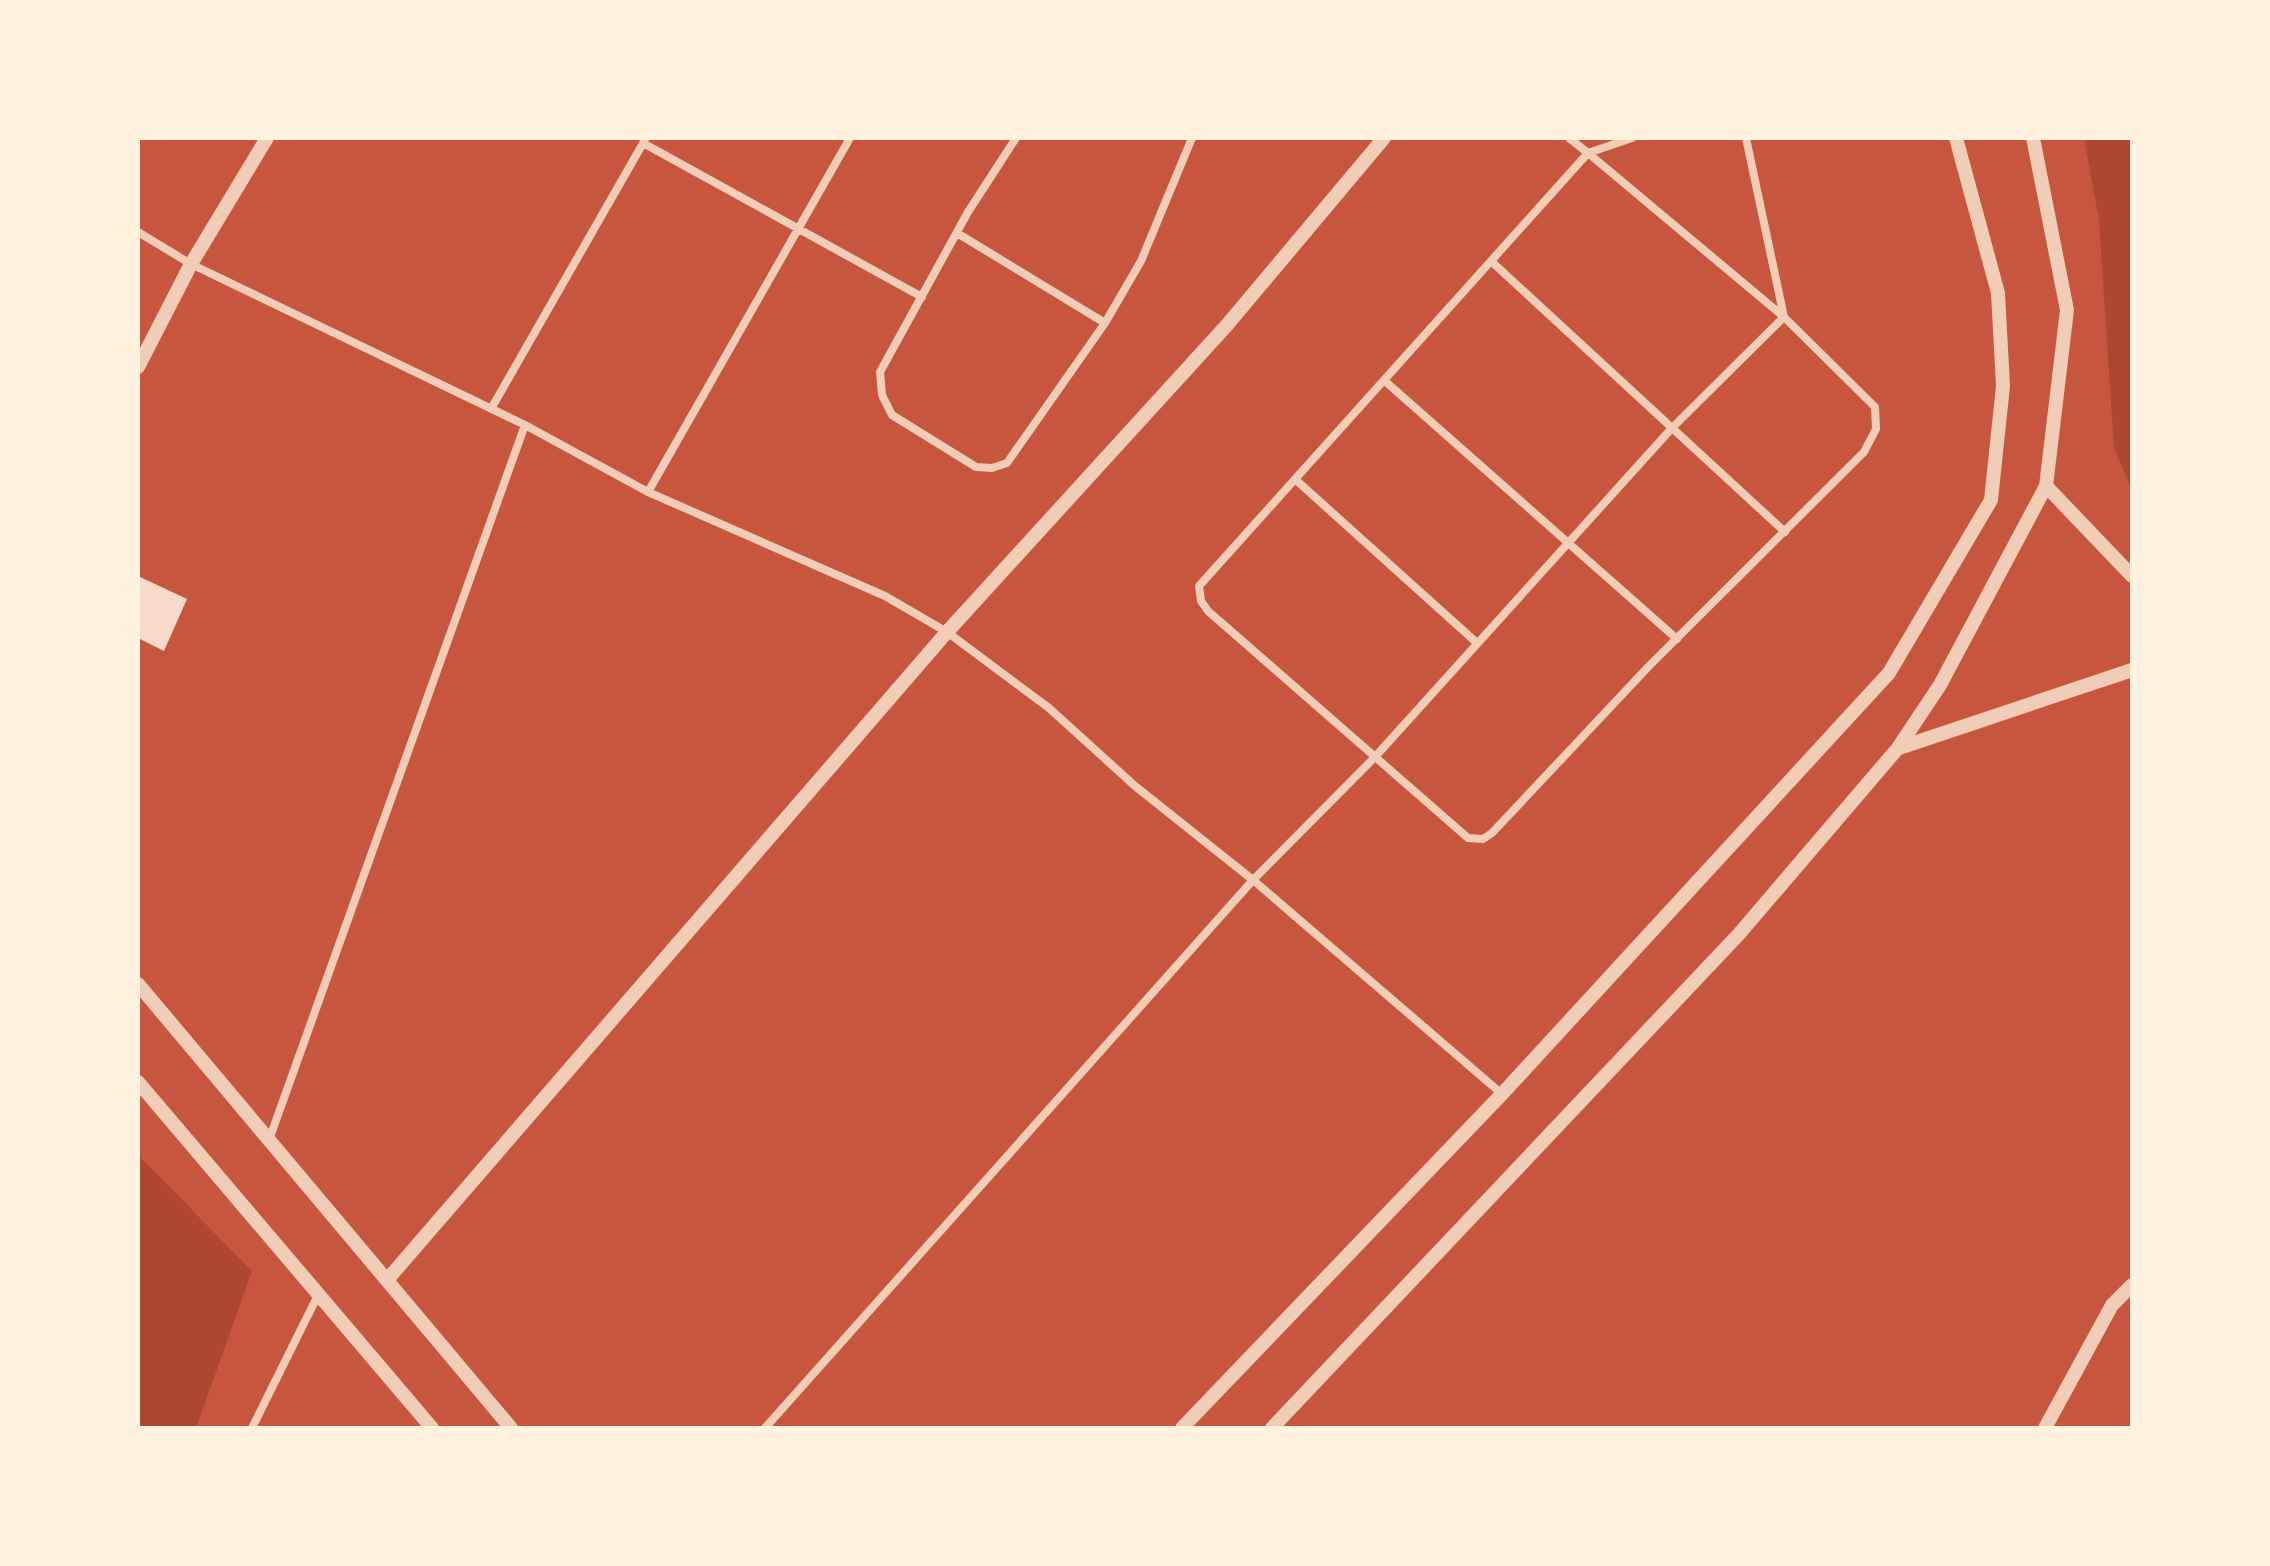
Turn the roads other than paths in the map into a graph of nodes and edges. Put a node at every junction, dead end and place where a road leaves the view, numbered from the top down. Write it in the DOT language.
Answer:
graph roads {
  1 [pos="267,138"];
  2 [pos="850,138"];
  3 [pos="1016,138"];
  4 [pos="1192,138"];
  5 [pos="1384,138"];
  6 [pos="1569,138"];
  7 [pos="1632,138"];
  8 [pos="1746,138"];
  9 [pos="1956,138"];
  10 [pos="2033,138"];
  11 [pos="645,141"];
  12 [pos="1588,153"];
  13 [pos="799,227"];
  14 [pos="138,232"];
  15 [pos="957,233"];
  16 [pos="1492,262"];
  17 [pos="191,264"];
  18 [pos="922,297"];
  19 [pos="1784,317"];
  20 [pos="1105,323"];
  21 [pos="138,367"];
  22 [pos="1386,382"];
  23 [pos="491,409"];
  24 [pos="525,425"];
  25 [pos="1672,428"];
  26 [pos="1296,480"];
  27 [pos="2046,486"];
  28 [pos="648,492"];
  29 [pos="1785,532"];
  30 [pos="1568,542"];
  31 [pos="2132,576"];
  32 [pos="947,632"];
  33 [pos="1677,639"];
  34 [pos="1477,643"];
  35 [pos="2132,670"];
  36 [pos="1898,748"];
  37 [pos="1374,758"];
  38 [pos="1253,880"];
  39 [pos="138,984"];
  40 [pos="138,1082"];
  41 [pos="1502,1094"];
  42 [pos="269,1140"];
  43 [pos="387,1280"];
  44 [pos="2132,1285"];
  45 [pos="318,1295"];
  46 [pos="252,1428"];
  47 [pos="432,1428"];
  48 [pos="511,1428"];
  49 [pos="765,1428"];
  50 [pos="1182,1428"];
  51 [pos="1272,1428"];
  52 [pos="2045,1428"];
  1 -- 17 [label="street"];
  2 -- 13 [label="street"];
  3 -- 15 [label="street"];
  4 -- 20 [label="street"];
  5 -- 32 [label="street"];
  6 -- 12 [label="street"];
  7 -- 12 [label="street"];
  8 -- 19 [label="street"];
  9 -- 41 [label="street"];
  10 -- 27 [label="street"];
  11 -- 13 [label="street"];
  11 -- 23 [label="street"];
  12 -- 16 [label="street"];
  12 -- 19 [label="street"];
  13 -- 18 [label="street"];
  13 -- 28 [label="street"];
  14 -- 17 [label="street"];
  15 -- 18 [label="street"];
  15 -- 20 [label="street"];
  16 -- 22 [label="street"];
  16 -- 25 [label="street"];
  17 -- 21 [label="street"];
  17 -- 23 [label="street"];
  18 -- 20 [label="street"];
  19 -- 25 [label="street"];
  19 -- 29 [label="street"];
  22 -- 26 [label="street"];
  22 -- 30 [label="street"];
  23 -- 24 [label="street"];
  24 -- 28 [label="street"];
  24 -- 42 [label="street"];
  25 -- 29 [label="street"];
  25 -- 30 [label="street"];
  26 -- 34 [label="street"];
  26 -- 37 [label="street"];
  27 -- 31 [label="street"];
  27 -- 36 [label="street"];
  28 -- 32 [label="street"];
  29 -- 33 [label="street"];
  30 -- 33 [label="street"];
  30 -- 34 [label="street"];
  32 -- 38 [label="street"];
  32 -- 43 [label="street"];
  33 -- 37 [label="street"];
  34 -- 37 [label="street"];
  35 -- 36 [label="street"];
  36 -- 51 [label="street"];
  37 -- 38 [label="street"];
  38 -- 41 [label="street"];
  38 -- 49 [label="street"];
  39 -- 42 [label="street"];
  40 -- 45 [label="street"];
  41 -- 50 [label="street"];
  42 -- 43 [label="street"];
  43 -- 48 [label="street"];
  44 -- 52 [label="street"];
  45 -- 46 [label="street"];
  45 -- 47 [label="street"];
}
